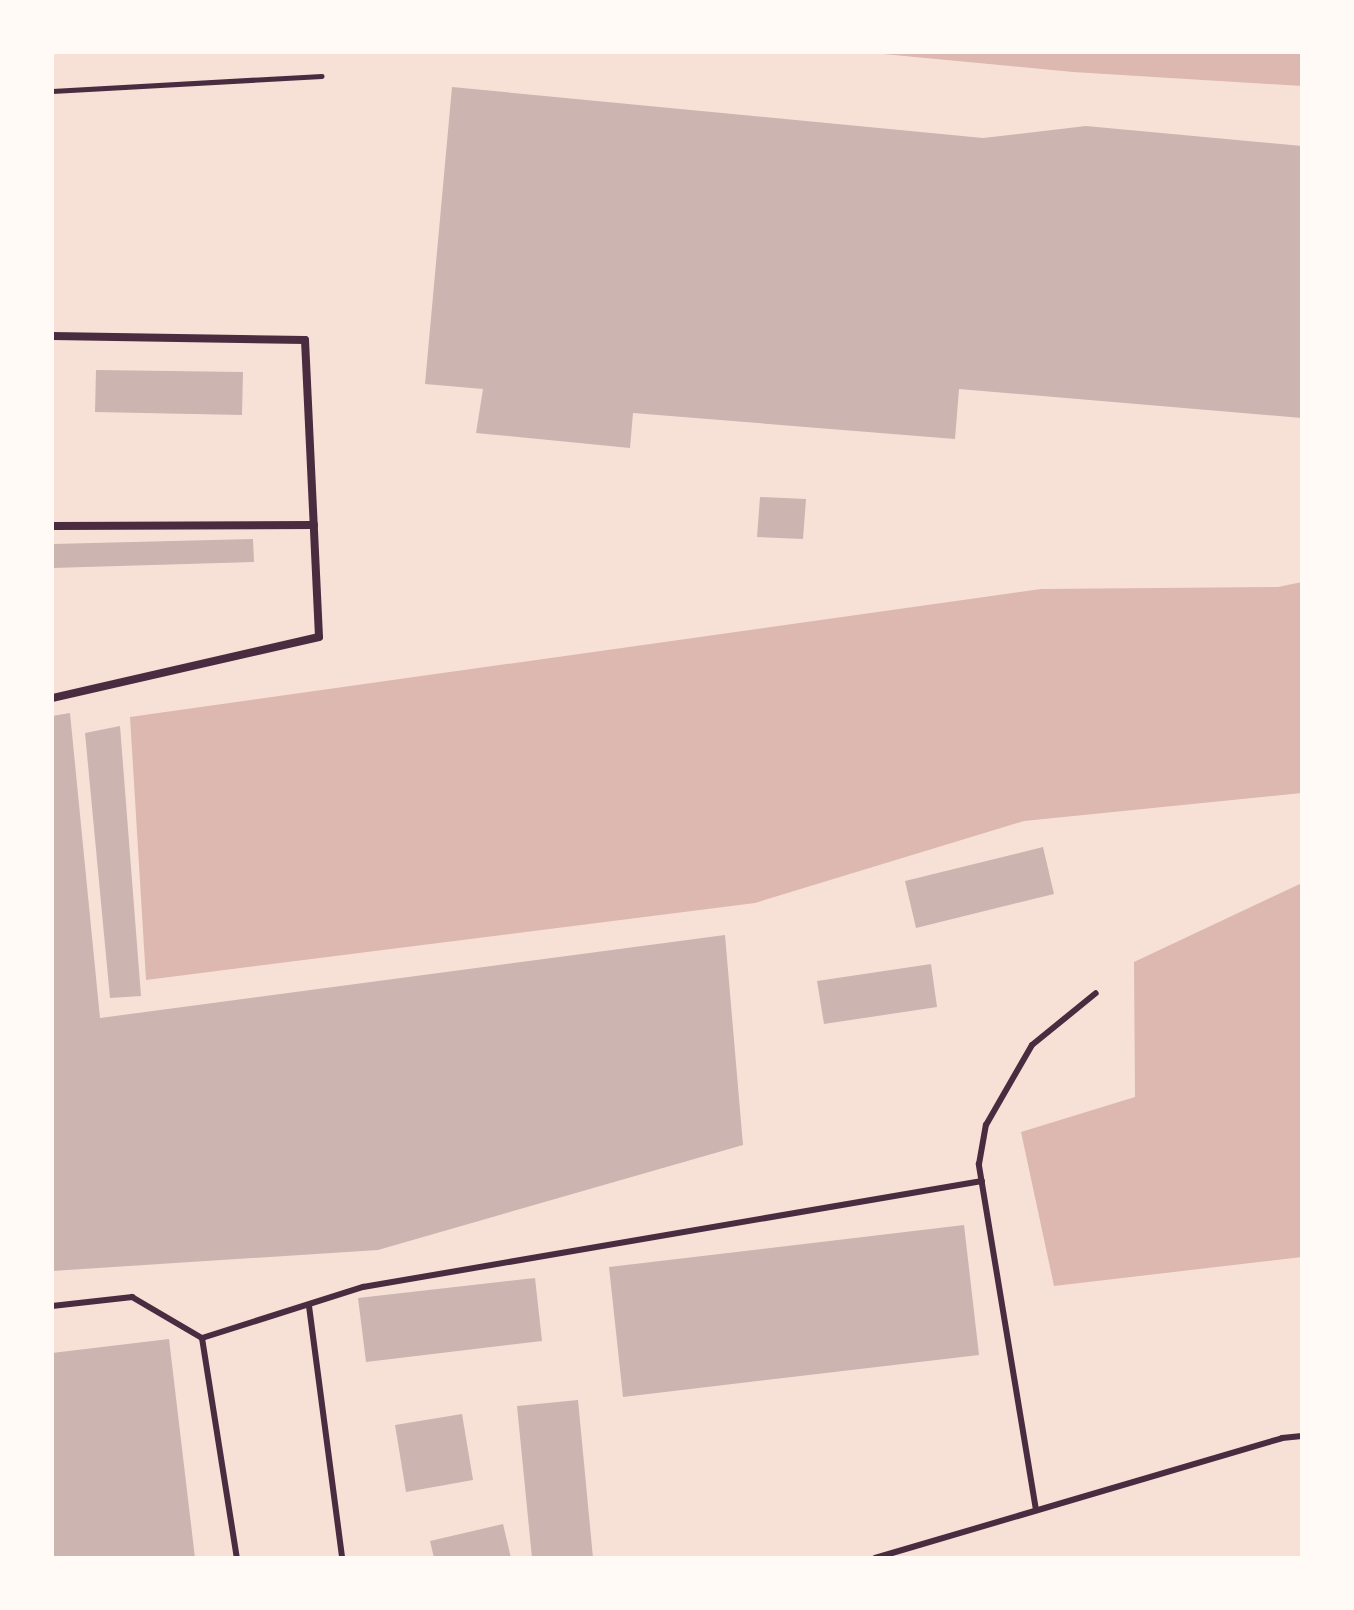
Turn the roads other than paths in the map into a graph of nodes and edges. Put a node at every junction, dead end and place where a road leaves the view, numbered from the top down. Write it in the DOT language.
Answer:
graph roads {
  1 [pos="52,336"];
  2 [pos="314,525"];
  3 [pos="52,526"];
  4 [pos="52,698"];
  5 [pos="1096,993"];
  6 [pos="982,1181"];
  7 [pos="52,1306"];
  8 [pos="309,1306"];
  9 [pos="202,1338"];
  10 [pos="1302,1436"];
  11 [pos="1036,1510"];
  12 [pos="237,1558"];
  13 [pos="342,1558"];
  14 [pos="875,1558"];
  1 -- 2 [label="street"];
  2 -- 3 [label="street"];
  2 -- 4 [label="street"];
  5 -- 6 [label="lane"];
  6 -- 8 [label="lane"];
  6 -- 11 [label="lane"];
  7 -- 9 [label="lane"];
  8 -- 9 [label="lane"];
  8 -- 13 [label="lane"];
  9 -- 12 [label="lane"];
  10 -- 11 [label="lane"];
  11 -- 14 [label="lane"];
}
